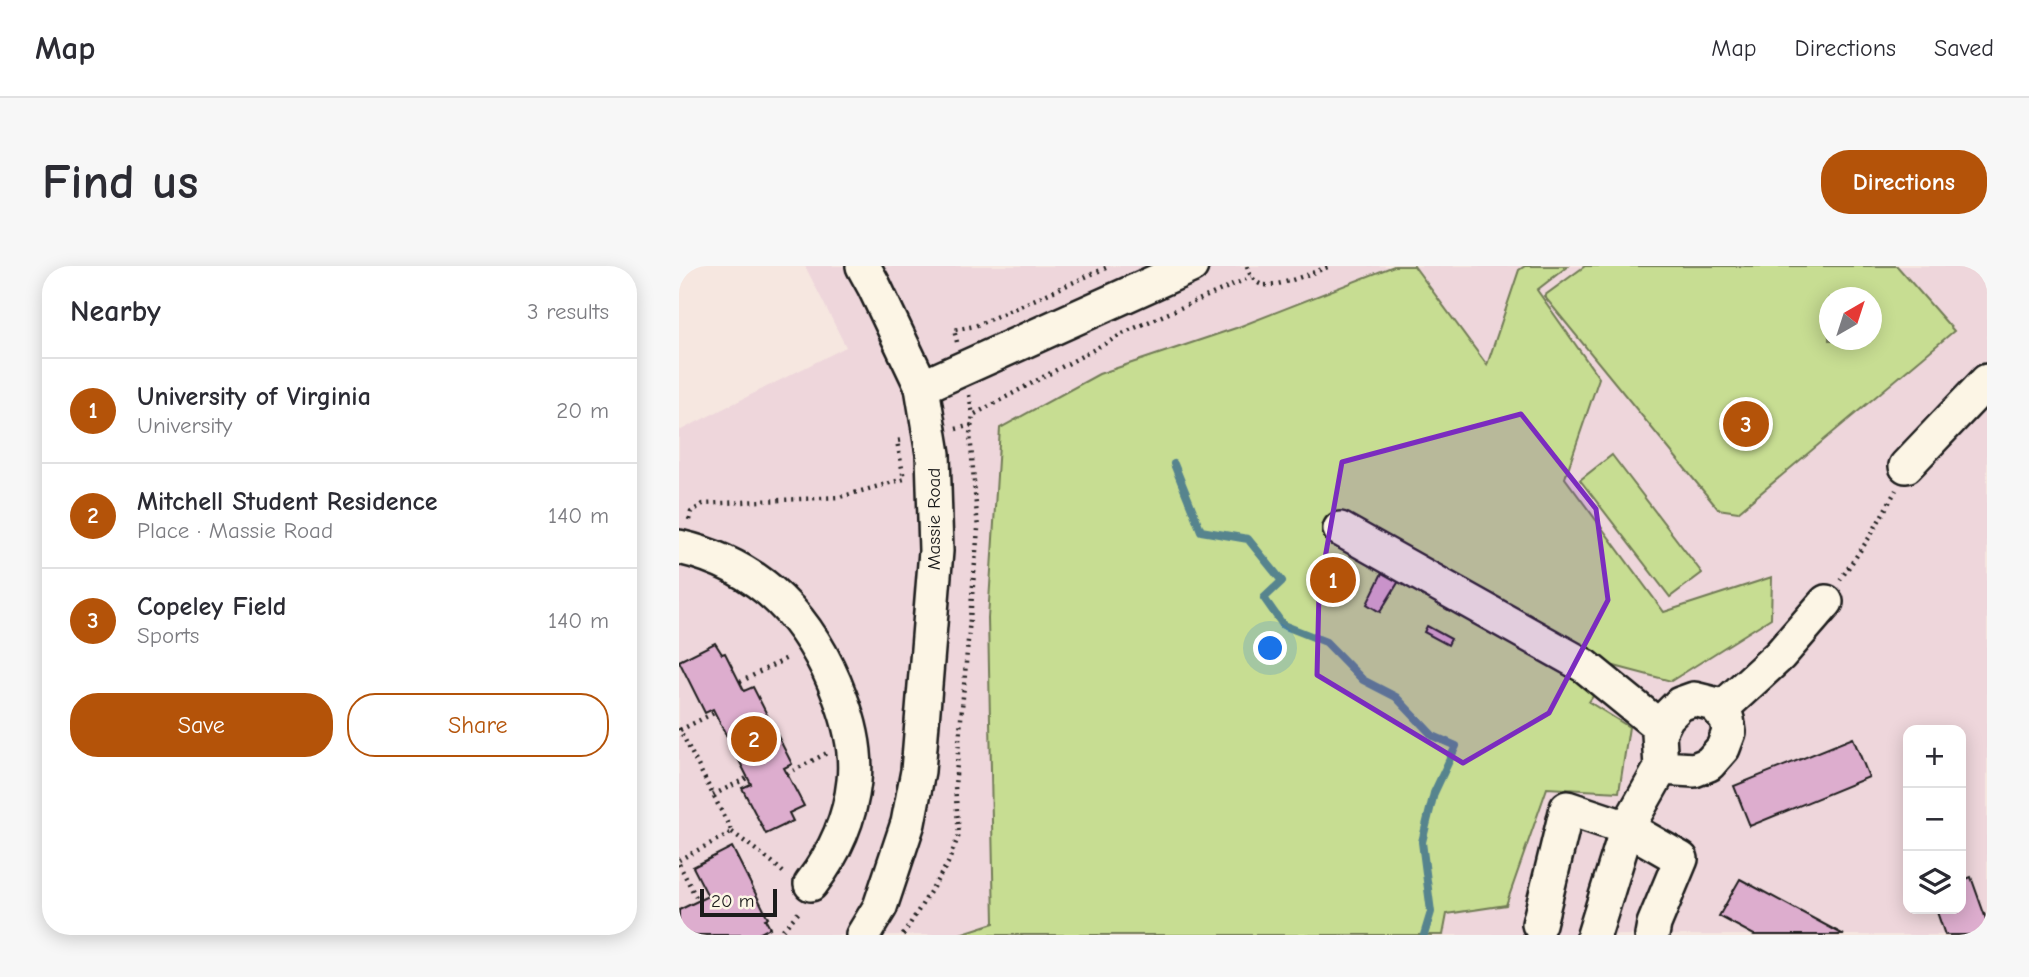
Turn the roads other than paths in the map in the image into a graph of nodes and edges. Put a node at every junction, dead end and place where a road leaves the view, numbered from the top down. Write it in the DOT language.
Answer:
graph roads {
  1 [pos="863,266"];
  2 [pos="1191,266"];
  3 [pos="1987,381"];
  4 [pos="922,387"];
  5 [pos="1906,466"];
  6 [pos="1340,529"];
  7 [pos="681,547"];
  8 [pos="1826,602"];
  9 [pos="1720,710"];
  10 [pos="1661,728"];
  11 [pos="1661,768"];
  12 [pos="1627,828"];
  13 [pos="801,882"];
  14 [pos="1539,923"];
  15 [pos="863,935"];
  16 [pos="1594,935"];
  17 [pos="1652,935"];
  1 -- 4 [label="street, Massie Road"];
  2 -- 4 [label="street"];
  3 -- 5 [label="street"];
  4 -- 15 [label="street, Massie Road"];
  6 -- 10 [label="street"];
  7 -- 13 [label="street"];
  8 -- 9 [label="street"];
  9 -- 10 [label="street"];
  9 -- 11 [label="street"];
  10 -- 11 [label="street"];
  11 -- 12 [label="street"];
  12 -- 14 [label="street"];
  12 -- 16 [label="street"];
  12 -- 17 [label="street"];
}
